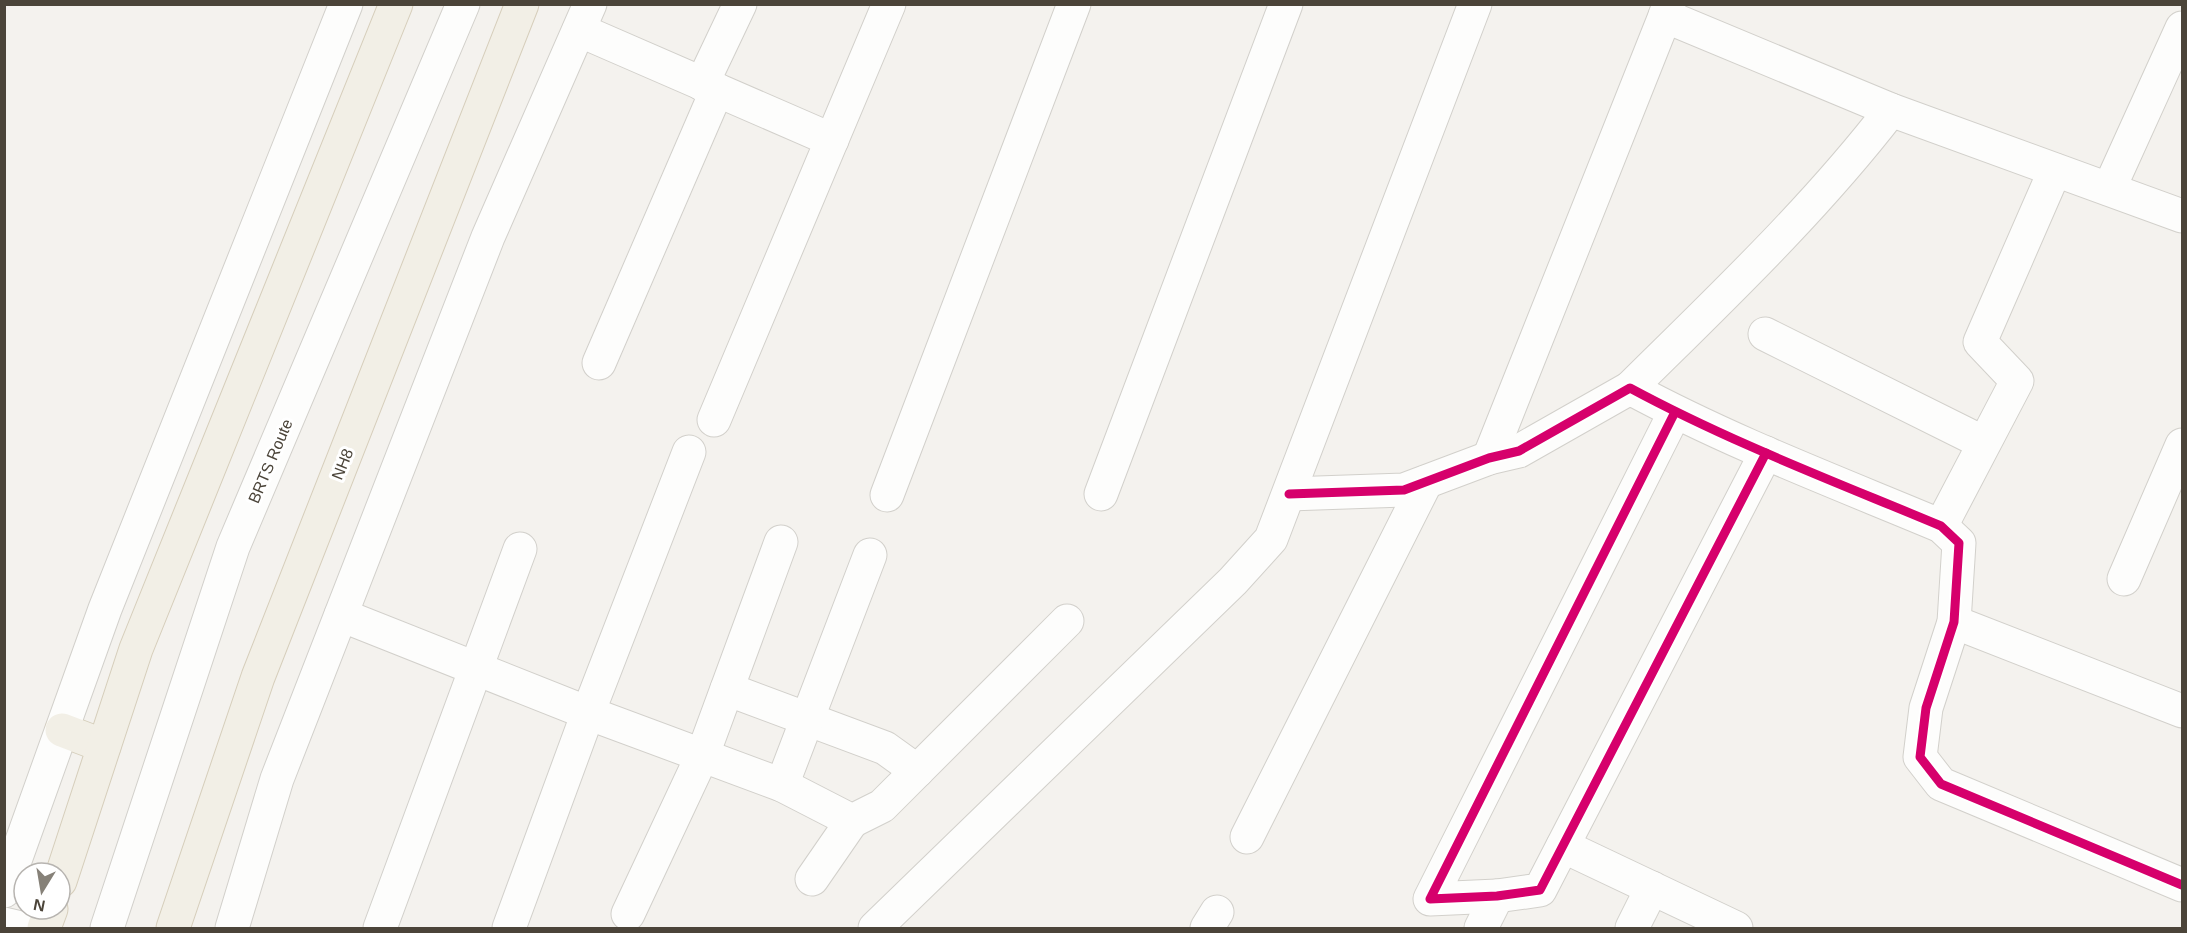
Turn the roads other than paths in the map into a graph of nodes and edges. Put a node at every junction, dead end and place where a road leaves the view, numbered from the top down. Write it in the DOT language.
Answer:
graph roads {
  1 [pos="346,4"];
  2 [pos="396,4"];
  3 [pos="463,4"];
  4 [pos="522,4"];
  5 [pos="740,4"];
  6 [pos="889,4"];
  7 [pos="1074,4"];
  8 [pos="1286,4"];
  9 [pos="1475,4"];
  10 [pos="1667,10"];
  11 [pos="585,17"];
  12 [pos="2182,28"];
  13 [pos="710,87"];
  14 [pos="1891,110"];
  15 [pos="832,140"];
  16 [pos="2055,170"];
  17 [pos="2109,189"];
  18 [pos="2182,216"];
  19 [pos="1765,334"];
  20 [pos="599,363"];
  21 [pos="1630,388"];
  22 [pos="1675,412"];
  23 [pos="714,420"];
  24 [pos="1984,443"];
  25 [pos="2182,446"];
  26 [pos="689,452"];
  27 [pos="1766,453"];
  28 [pos="1489,458"];
  29 [pos="1426,482"];
  30 [pos="1101,494"];
  31 [pos="1289,494"];
  32 [pos="886,495"];
  33 [pos="1941,526"];
  34 [pos="781,542"];
  35 [pos="520,549"];
  36 [pos="870,555"];
  37 [pos="2124,579"];
  38 [pos="341,615"];
  39 [pos="1067,621"];
  40 [pos="1954,622"];
  41 [pos="475,669"];
  42 [pos="727,689"];
  43 [pos="2182,711"];
  44 [pos="588,713"];
  45 [pos="807,720"];
  46 [pos="62,730"];
  47 [pos="104,746"];
  48 [pos="703,753"];
  49 [pos="917,771"];
  50 [pos="782,785"];
  51 [pos="852,821"];
  52 [pos="1247,837"];
  53 [pos="1563,846"];
  54 [pos="67,861"];
  55 [pos="812,879"];
  56 [pos="2182,885"];
  57 [pos="1652,888"];
  58 [pos="4,891"];
  59 [pos="1497,896"];
  60 [pos="628,914"];
  61 [pos="4,924"];
  62 [pos="21,928"];
  63 [pos="107,928"];
  64 [pos="173,928"];
  65 [pos="232,928"];
  66 [pos="380,928"];
  67 [pos="509,928"];
  68 [pos="875,928"];
  69 [pos="1481,928"];
  70 [pos="1632,928"];
  71 [pos="1736,928"];
  1 -- 46 [label="street"];
  2 -- 47 [label="main road"];
  3 -- 63 [label="street, BRTS Route"];
  4 -- 64 [label="main road, NH8"];
  5 -- 13 [label="street"];
  6 -- 15 [label="street"];
  7 -- 32 [label="street"];
  8 -- 30 [label="street"];
  9 -- 31 [label="street"];
  10 -- 14 [label="street"];
  10 -- 28 [label="street"];
  11 -- 13 [label="street"];
  11 -- 38 [label="street"];
  12 -- 17 [label="street"];
  13 -- 15 [label="street"];
  13 -- 20 [label="street"];
  14 -- 16 [label="street"];
  14 -- 21 [label="street"];
  15 -- 23 [label="street"];
  16 -- 17 [label="street"];
  16 -- 24 [label="street"];
  17 -- 18 [label="street"];
  19 -- 24 [label="street"];
  21 -- 22 [label="street"];
  21 -- 28 [label="street"];
  22 -- 27 [label="street"];
  22 -- 59 [label="street"];
  24 -- 33 [label="street"];
  25 -- 37 [label="street"];
  26 -- 44 [label="street"];
  27 -- 33 [label="street"];
  27 -- 53 [label="street"];
  28 -- 29 [label="street"];
  29 -- 31 [label="street"];
  29 -- 52 [label="street"];
  31 -- 68 [label="street"];
  33 -- 40 [label="street"];
  34 -- 42 [label="street"];
  35 -- 41 [label="street"];
  36 -- 45 [label="street"];
  38 -- 41 [label="street"];
  38 -- 65 [label="street"];
  39 -- 49 [label="street"];
  40 -- 43 [label="street"];
  40 -- 56 [label="street"];
  41 -- 44 [label="street"];
  41 -- 66 [label="street"];
  42 -- 45 [label="street"];
  42 -- 48 [label="street"];
  44 -- 48 [label="street"];
  44 -- 67 [label="street"];
  45 -- 49 [label="street"];
  45 -- 50 [label="street"];
  46 -- 47 [label="main road"];
  46 -- 58 [label="street"];
  47 -- 54 [label="main road"];
  48 -- 50 [label="street"];
  48 -- 60 [label="street"];
  49 -- 51 [label="street"];
  50 -- 51 [label="street"];
  51 -- 55 [label="street"];
  53 -- 57 [label="street"];
  53 -- 59 [label="street"];
  57 -- 70 [label="street"];
  57 -- 71 [label="street"];
  59 -- 69 [label="street"];
  61 -- 62 [label="street"];
}
